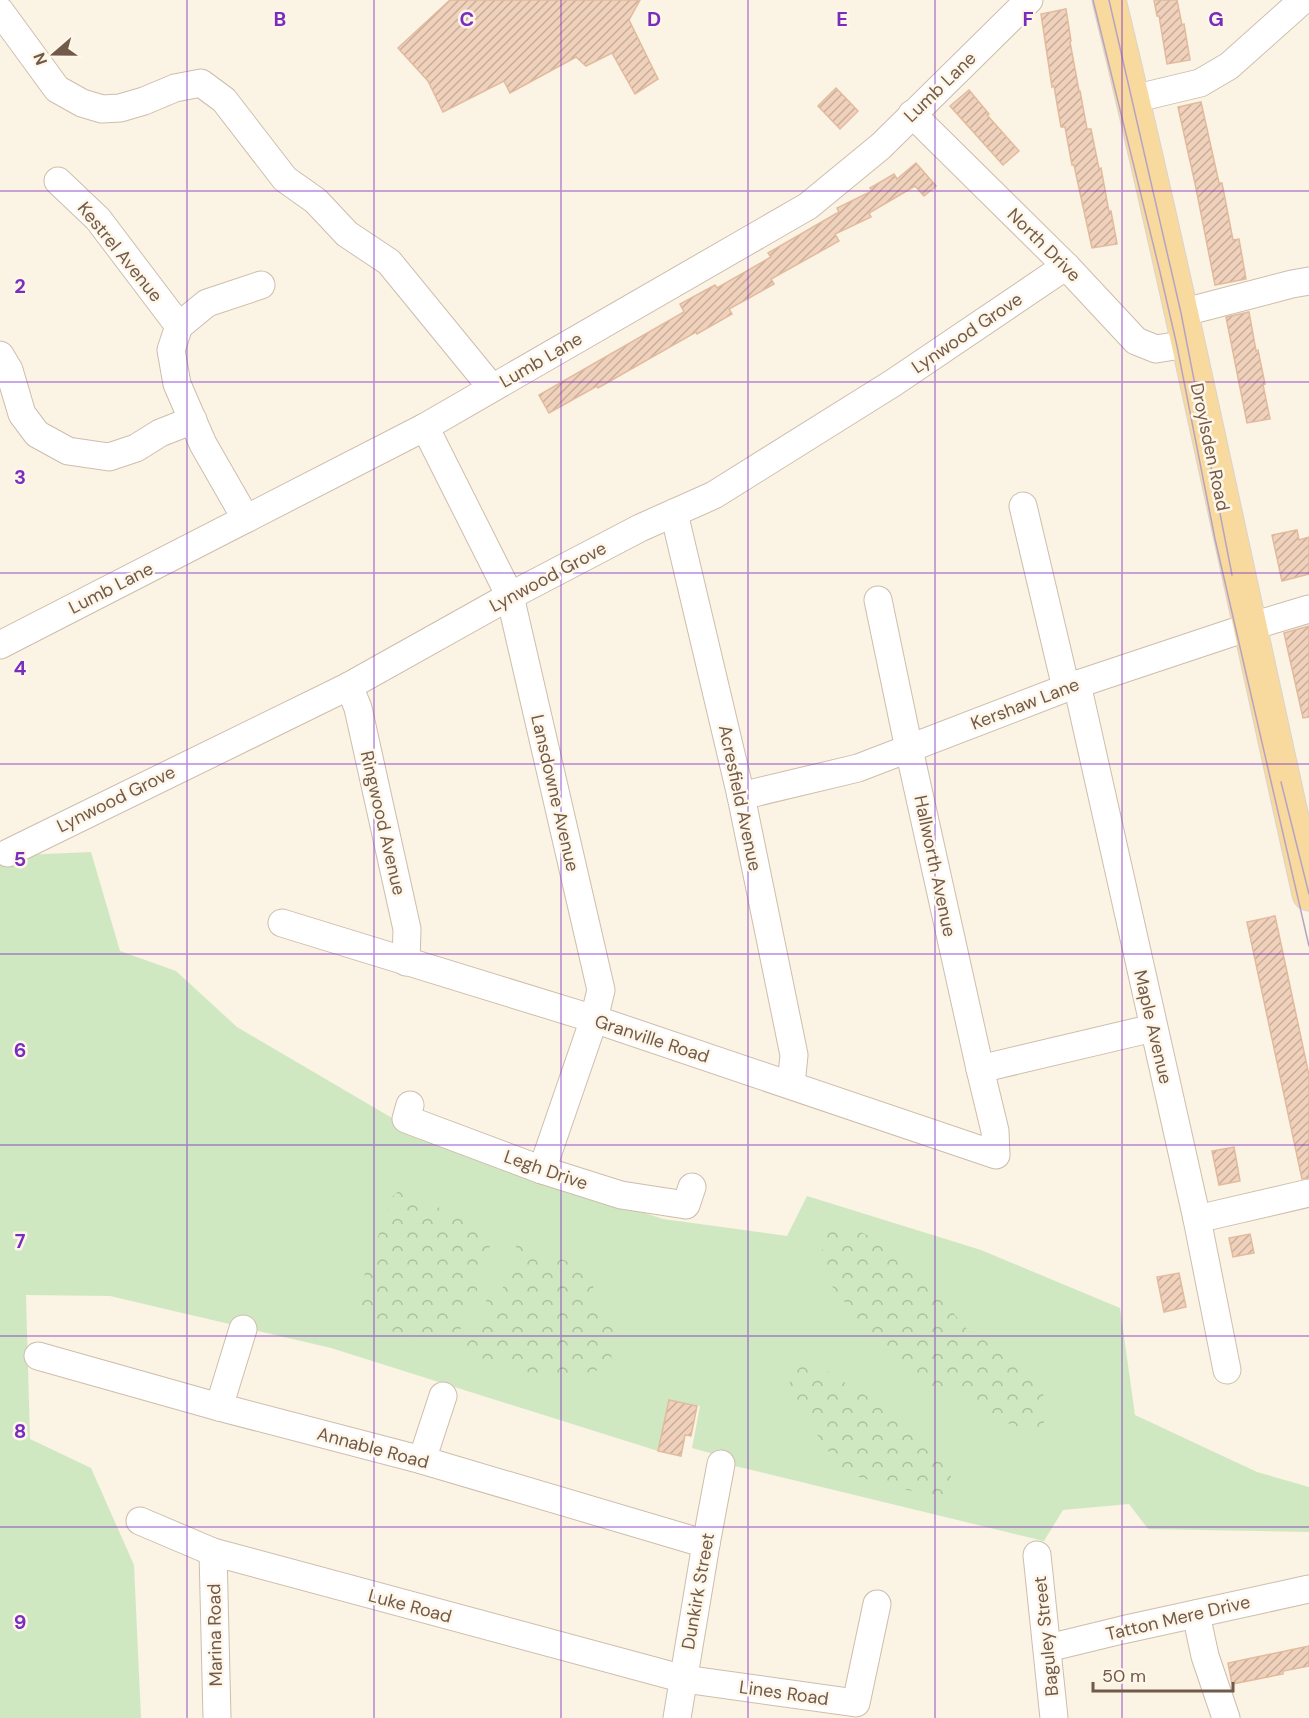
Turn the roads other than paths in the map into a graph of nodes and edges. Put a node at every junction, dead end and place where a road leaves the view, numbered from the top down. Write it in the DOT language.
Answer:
graph roads {
  1 [pos="1029,0"];
  2 [pos="1109,0"];
  3 [pos="1303,0"];
  4 [pos="0,11"];
  5 [pos="1133,99"];
  6 [pos="912,114"];
  7 [pos="58,181"];
  8 [pos="1066,266"];
  9 [pos="1309,281"];
  10 [pos="261,285"];
  11 [pos="179,326"];
  12 [pos="1184,328"];
  13 [pos="0,355"];
  14 [pos="492,388"];
  15 [pos="193,420"];
  16 [pos="425,427"];
  17 [pos="1023,506"];
  18 [pos="674,513"];
  19 [pos="246,519"];
  20 [pos="510,596"];
  21 [pos="878,600"];
  22 [pos="1309,609"];
  23 [pos="1249,627"];
  24 [pos="0,645"];
  25 [pos="349,686"];
  26 [pos="1071,686"];
  27 [pos="909,749"];
  28 [pos="741,796"];
  29 [pos="8,853"];
  30 [pos="1309,894"];
  31 [pos="282,923"];
  32 [pos="406,962"];
  33 [pos="594,1020"];
  34 [pos="1153,1028"];
  35 [pos="980,1069"];
  36 [pos="791,1085"];
  37 [pos="411,1105"];
  38 [pos="995,1131"];
  39 [pos="542,1170"];
  40 [pos="692,1187"];
  41 [pos="1309,1193"];
  42 [pos="1197,1219"];
  43 [pos="243,1329"];
  44 [pos="38,1356"];
  45 [pos="1227,1370"];
  46 [pos="443,1396"];
  47 [pos="219,1407"];
  48 [pos="422,1460"];
  49 [pos="721,1464"];
  50 [pos="140,1521"];
  51 [pos="706,1544"];
  52 [pos="213,1552"];
  53 [pos="1037,1555"];
  54 [pos="1309,1589"];
  55 [pos="877,1604"];
  56 [pos="1196,1614"];
  57 [pos="1048,1648"];
  58 [pos="684,1679"];
  59 [pos="854,1710"];
  60 [pos="217,1718"];
  61 [pos="677,1718"];
  62 [pos="1054,1718"];
  63 [pos="1226,1718"];
  1 -- 6 [label="street, Lumb Lane"];
  2 -- 5 [label="main road, Droylsden Road"];
  3 -- 5 [label="street"];
  4 -- 14 [label="street"];
  5 -- 12 [label="main road, Droylsden Road"];
  6 -- 8 [label="street, North Drive"];
  6 -- 14 [label="street, Lumb Lane"];
  7 -- 11 [label="street, Kestrel Avenue"];
  8 -- 12 [label="street, North Drive"];
  8 -- 18 [label="street, Lynwood Grove"];
  9 -- 12 [label="street, North Drive"];
  10 -- 11 [label="street"];
  11 -- 15 [label="street"];
  12 -- 23 [label="main road, Droylsden Road"];
  13 -- 15 [label="street"];
  14 -- 16 [label="street, Lumb Lane"];
  15 -- 19 [label="street"];
  16 -- 19 [label="street, Lumb Lane"];
  16 -- 20 [label="street, Lansdowne Avenue"];
  17 -- 26 [label="street, Maple Avenue"];
  18 -- 20 [label="street, Lynwood Grove"];
  18 -- 28 [label="street, Acresfield Avenue"];
  19 -- 24 [label="street, Lumb Lane"];
  20 -- 25 [label="street, Lynwood Grove"];
  20 -- 33 [label="street, Lansdowne Avenue"];
  21 -- 27 [label="street, Hallworth Avenue"];
  22 -- 23 [label="street, Kershaw Lane"];
  23 -- 26 [label="street, Kershaw Lane"];
  23 -- 30 [label="main road, Droylsden Road"];
  25 -- 29 [label="street, Lynwood Grove"];
  25 -- 32 [label="street, Ringwood Avenue"];
  26 -- 27 [label="street, Kershaw Lane"];
  26 -- 34 [label="street, Maple Avenue"];
  27 -- 28 [label="street, Kershaw Lane"];
  27 -- 35 [label="street, Hallworth Avenue"];
  28 -- 36 [label="street, Acresfield Avenue"];
  31 -- 32 [label="street, Granville Road"];
  32 -- 33 [label="street, Granville Road"];
  33 -- 36 [label="street, Granville Road"];
  33 -- 39 [label="street, Lansdowne Avenue"];
  34 -- 35 [label="street"];
  34 -- 42 [label="street, Maple Avenue"];
  35 -- 38 [label="street, Hallworth Avenue"];
  36 -- 38 [label="street, Granville Road"];
  37 -- 39 [label="street, Legh Drive"];
  39 -- 40 [label="street, Legh Drive"];
  41 -- 42 [label="street"];
  42 -- 45 [label="street, Maple Avenue"];
  43 -- 47 [label="street"];
  44 -- 47 [label="street, Annable Road"];
  46 -- 48 [label="street"];
  47 -- 48 [label="street, Annable Road"];
  48 -- 51 [label="street, Annable Road"];
  49 -- 51 [label="street, Dunkirk Street"];
  50 -- 52 [label="street, Luke Road"];
  51 -- 58 [label="street, Dunkirk Street"];
  52 -- 58 [label="street, Luke Road"];
  52 -- 60 [label="street, Marina Road"];
  53 -- 57 [label="street, Baguley Street"];
  54 -- 56 [label="street, Tatton Mere Drive"];
  55 -- 59 [label="street, Lines Road"];
  56 -- 57 [label="street, Tatton Mere Drive"];
  56 -- 63 [label="street"];
  57 -- 62 [label="street, Baguley Street"];
  58 -- 59 [label="street, Lines Road"];
  58 -- 61 [label="street, Dunkirk Street"];
}
